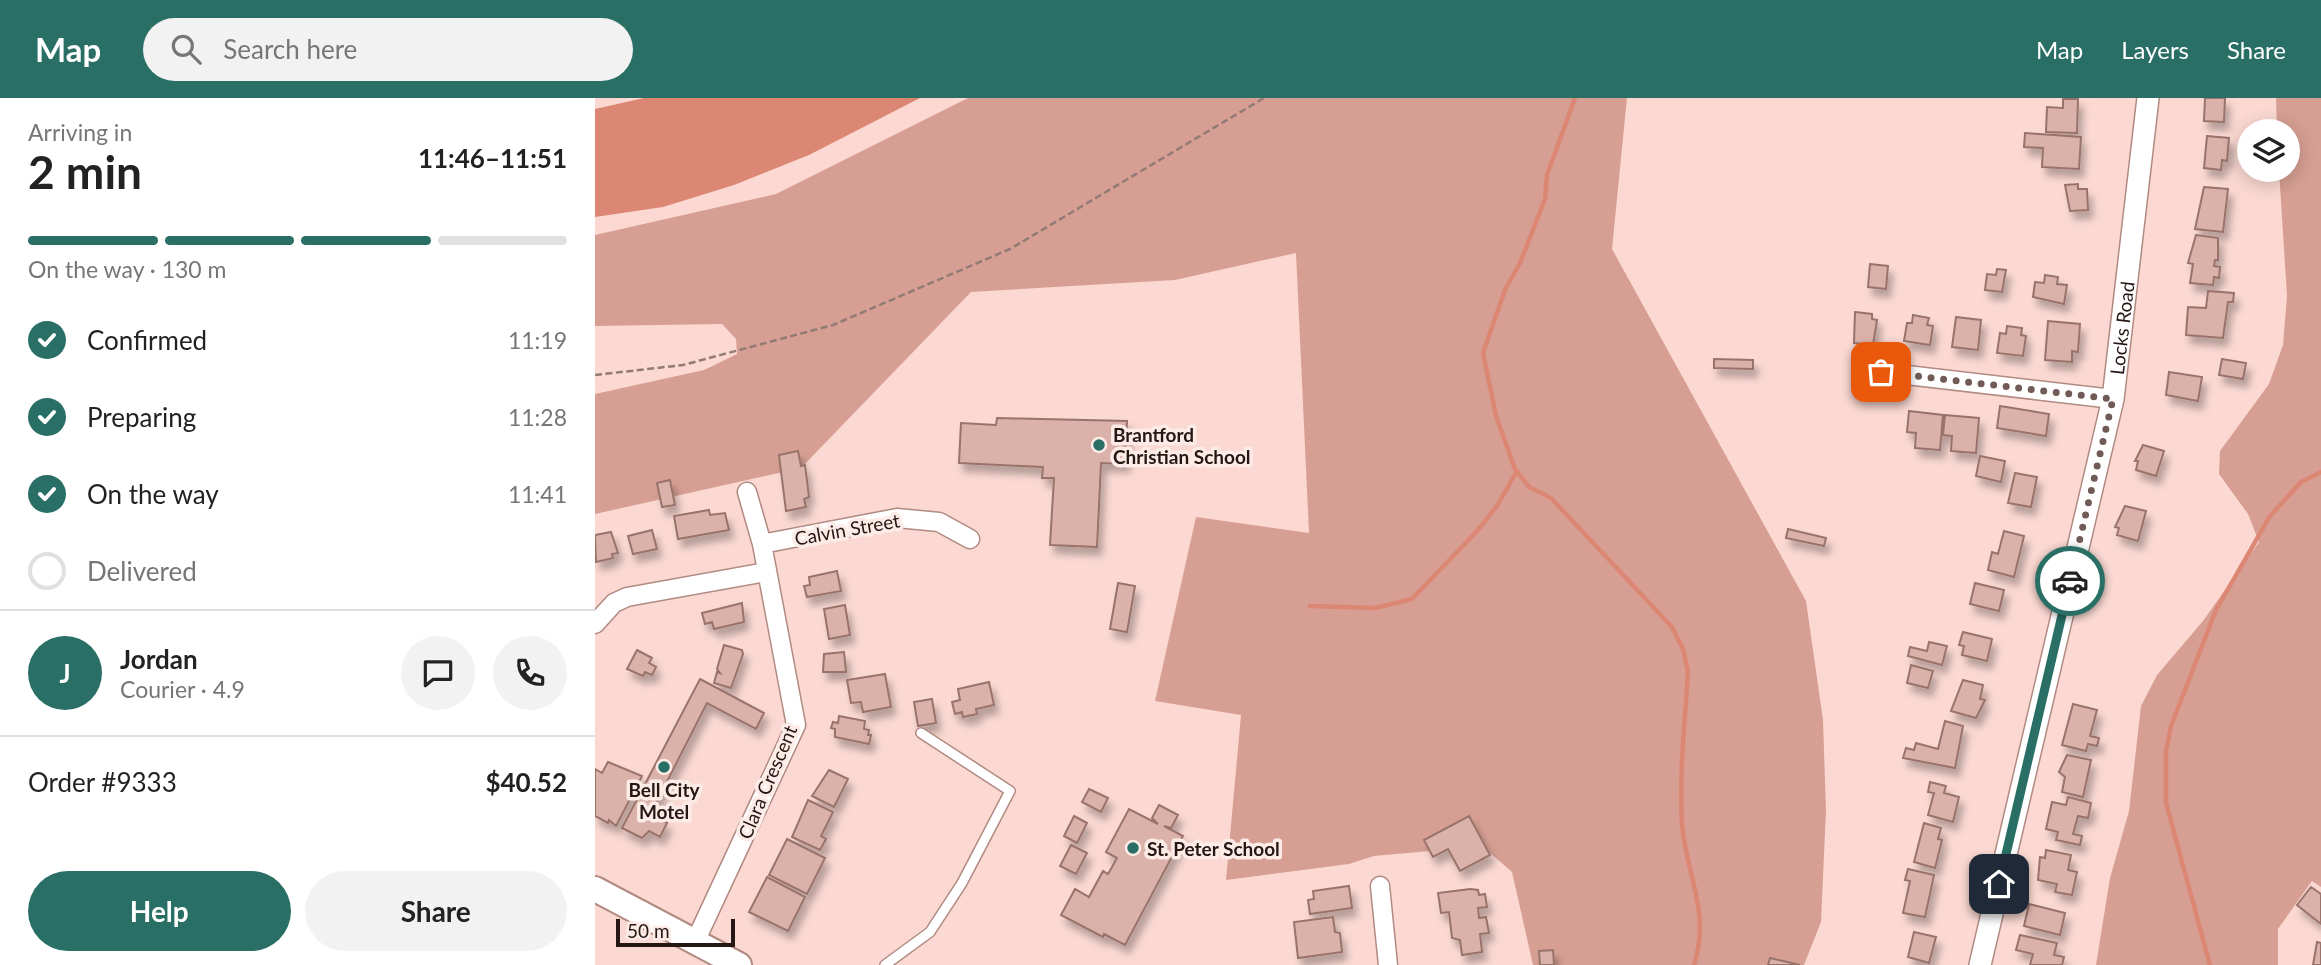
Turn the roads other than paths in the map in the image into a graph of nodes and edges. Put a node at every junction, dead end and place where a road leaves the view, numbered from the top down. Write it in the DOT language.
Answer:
graph roads {
  1 [pos="2148,98"];
  2 [pos="1881,372"];
  3 [pos="2113,399"];
  4 [pos="747,492"];
  5 [pos="970,539"];
  6 [pos="762,544"];
  7 [pos="766,572"];
  8 [pos="595,624"];
  9 [pos="921,733"];
  10 [pos="1380,886"];
  11 [pos="597,895"];
  12 [pos="695,942"];
  13 [pos="739,965"];
  14 [pos="885,965"];
  15 [pos="1388,965"];
  16 [pos="1980,965"];
  1 -- 3 [label="street, Locks Road"];
  2 -- 3 [label="street"];
  3 -- 16 [label="street, Locks Road"];
  4 -- 6 [label="street, Clara Crescent"];
  5 -- 6 [label="street, Calvin Street"];
  6 -- 7 [label="street, Clara Crescent"];
  7 -- 8 [label="street"];
  7 -- 12 [label="street, Clara Crescent"];
  9 -- 14 [label="lane"];
  10 -- 15 [label="street"];
  11 -- 12 [label="main road"];
  12 -- 13 [label="main road"];
}
